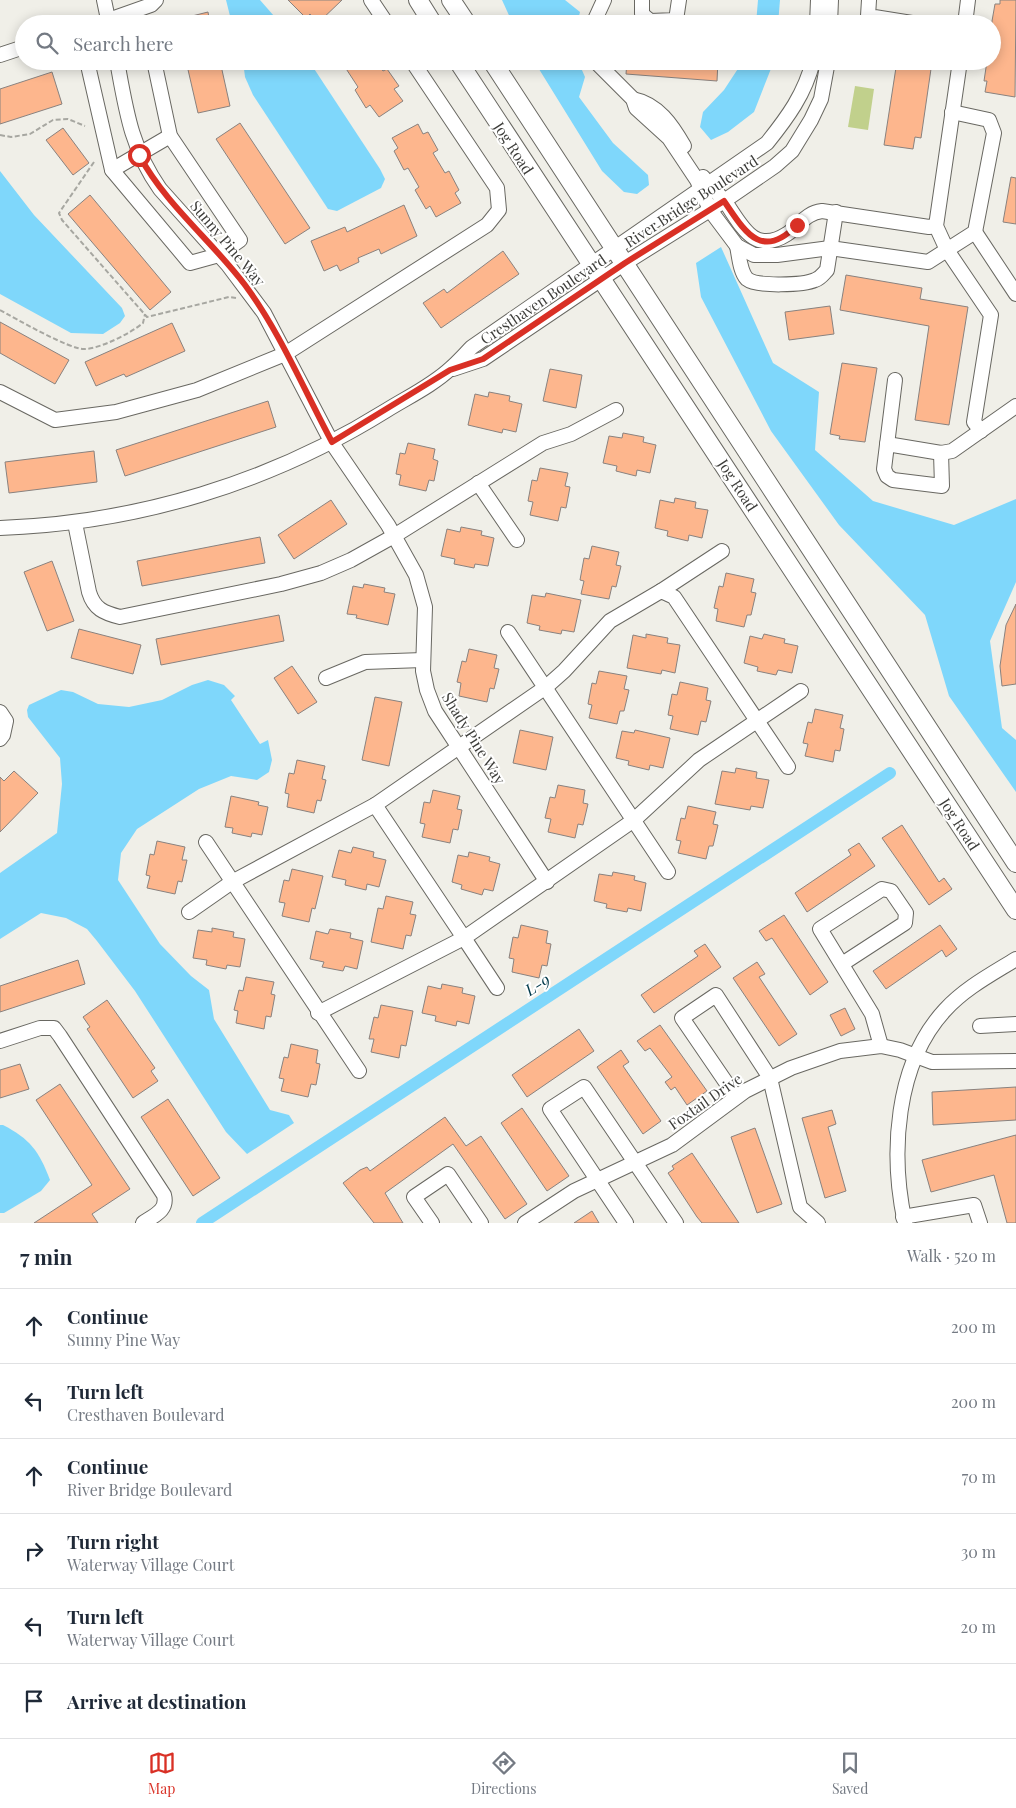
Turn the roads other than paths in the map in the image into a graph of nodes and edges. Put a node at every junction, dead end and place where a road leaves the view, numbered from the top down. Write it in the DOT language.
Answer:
graph roads {
  1 [pos="104,0"];
  2 [pos="156,0"];
  3 [pos="371,0"];
  4 [pos="418,0"];
  5 [pos="451,0"];
  6 [pos="604,0"];
  7 [pos="642,0"];
  8 [pos="679,0"];
  9 [pos="818,0"];
  10 [pos="831,0"];
  11 [pos="869,0"];
  12 [pos="968,0"];
  13 [pos="105,15"];
  14 [pos="125,15"];
  15 [pos="381,15"];
  16 [pos="428,15"];
  17 [pos="461,15"];
  18 [pos="597,15"];
  19 [pos="643,15"];
  20 [pos="677,15"];
  21 [pos="817,15"];
  22 [pos="830,15"];
  23 [pos="868,15"];
  24 [pos="966,15"];
  25 [pos="15,50"];
  26 [pos="0,55"];
  27 [pos="89,70"];
  28 [pos="119,70"];
  29 [pos="156,70"];
  30 [pos="418,70"];
  31 [pos="464,70"];
  32 [pos="498,70"];
  33 [pos="604,70"];
  34 [pos="810,70"];
  35 [pos="826,70"];
  36 [pos="959,70"];
  37 [pos="952,112"];
  38 [pos="790,114"];
  39 [pos="808,125"];
  40 [pos="170,136"];
  41 [pos="759,149"];
  42 [pos="139,155"];
  43 [pos="774,166"];
  44 [pos="112,170"];
  45 [pos="702,184"];
  46 [pos="724,201"];
  47 [pos="710,210"];
  48 [pos="836,212"];
  49 [pos="936,226"];
  50 [pos="975,232"];
  51 [pos="737,246"];
  52 [pos="615,247"];
  53 [pos="830,248"];
  54 [pos="948,250"];
  55 [pos="219,255"];
  56 [pos="590,263"];
  57 [pos="625,263"];
  58 [pos="602,279"];
  59 [pos="1016,294"];
  60 [pos="285,354"];
  61 [pos="450,370"];
  62 [pos="895,380"];
  63 [pos="0,392"];
  64 [pos="1016,406"];
  65 [pos="616,410"];
  66 [pos="981,431"];
  67 [pos="332,442"];
  68 [pos="886,444"];
  69 [pos="942,452"];
  70 [pos="478,483"];
  71 [pos="75,523"];
  72 [pos="0,528"];
  73 [pos="394,536"];
  74 [pos="517,540"];
  75 [pos="722,550"];
  76 [pos="661,591"];
  77 [pos="839,592"];
  78 [pos="818,606"];
  79 [pos="508,632"];
  80 [pos="423,660"];
  81 [pos="326,678"];
  82 [pos="546,687"];
  83 [pos="801,691"];
  84 [pos="0,712"];
  85 [pos="757,719"];
  86 [pos="0,739"];
  87 [pos="459,746"];
  88 [pos="788,767"];
  89 [pos="375,804"];
  90 [pos="634,820"];
  91 [pos="206,842"];
  92 [pos="1016,863"];
  93 [pos="668,872"];
  94 [pos="232,882"];
  95 [pos="547,882"];
  96 [pos="1016,910"];
  97 [pos="189,912"];
  98 [pos="464,938"];
  99 [pos="1016,958"];
  100 [pos="842,964"];
  101 [pos="497,988"];
  102 [pos="318,1013"];
  103 [pos="1016,1024"];
  104 [pos="980,1026"];
  105 [pos="0,1040"];
  106 [pos="881,1046"];
  107 [pos="916,1055"];
  108 [pos="1016,1061"];
  109 [pos="359,1071"];
  110 [pos="770,1078"];
  111 [pos="736,1097"];
  112 [pos="635,1164"];
  113 [pos="597,1181"];
  114 [pos="943,1217"];
  115 [pos="904,1220"];
  116 [pos="143,1223"];
  117 [pos="432,1223"];
  118 [pos="481,1223"];
  119 [pos="525,1223"];
  120 [pos="626,1223"];
  121 [pos="676,1223"];
  122 [pos="818,1223"];
  123 [pos="980,1223"];
  1 -- 13 [label="street"];
  2 -- 14 [label="street"];
  3 -- 15 [label="street"];
  4 -- 16 [label="main road"];
  5 -- 17 [label="main road"];
  6 -- 18 [label="street"];
  7 -- 19 [label="street"];
  8 -- 20 [label="street"];
  9 -- 21 [label="street"];
  10 -- 22 [label="street"];
  11 -- 23 [label="street"];
  12 -- 24 [label="street"];
  25 -- 26 [label="street"];
  27 -- 44 [label="street"];
  28 -- 42 [label="street, Sunny Pine Way"];
  29 -- 40 [label="street"];
  30 -- 60 [label="street"];
  31 -- 56 [label="main road, Jog Road"];
  32 -- 52 [label="main road, Jog Road"];
  33 -- 45 [label="street"];
  34 -- 38 [label="street, River Bridge Boulevard"];
  35 -- 39 [label="street, River Bridge Boulevard"];
  36 -- 37 [label="street"];
  37 -- 49 [label="street"];
  37 -- 50 [label="street"];
  38 -- 39 [label="street"];
  38 -- 41 [label="street, River Bridge Boulevard"];
  39 -- 43 [label="street, River Bridge Boulevard"];
  40 -- 42 [label="street"];
  40 -- 55 [label="street"];
  41 -- 43 [label="street, River Bridge Boulevard"];
  41 -- 45 [label="street, River Bridge Boulevard"];
  42 -- 44 [label="street"];
  42 -- 55 [label="street, Sunny Pine Way"];
  43 -- 46 [label="street, River Bridge Boulevard"];
  44 -- 55 [label="street"];
  45 -- 46 [label="street"];
  45 -- 47 [label="street"];
  45 -- 52 [label="street, River Bridge Boulevard"];
  46 -- 47 [label="street, River Bridge Boulevard"];
  46 -- 48 [label="street"];
  47 -- 51 [label="street"];
  47 -- 57 [label="street, River Bridge Boulevard"];
  48 -- 49 [label="street"];
  48 -- 53 [label="street"];
  49 -- 54 [label="street"];
  50 -- 54 [label="street"];
  50 -- 59 [label="street"];
  51 -- 53 [label="street"];
  51 -- 53 [label="street"];
  52 -- 56 [label="street, Cresthaven Boulevard"];
  52 -- 57 [label="main road, Jog Road"];
  53 -- 54 [label="street"];
  54 -- 66 [label="street"];
  55 -- 60 [label="street, Sunny Pine Way"];
  56 -- 58 [label="main road, Jog Road"];
  56 -- 61 [label="street, Cresthaven Boulevard"];
  57 -- 58 [label="street, Cresthaven Boulevard"];
  57 -- 77 [label="main road, Jog Road"];
  58 -- 61 [label="street, Cresthaven Boulevard"];
  58 -- 78 [label="main road, Jog Road"];
  60 -- 63 [label="street"];
  60 -- 67 [label="street, Sunny Pine Way"];
  61 -- 67 [label="street, Cresthaven Boulevard"];
  62 -- 68 [label="street"];
  64 -- 66 [label="street"];
  65 -- 70 [label="street"];
  66 -- 69 [label="street"];
  67 -- 71 [label="street, Cresthaven Boulevard"];
  67 -- 73 [label="street, Shady Pine Way"];
  68 -- 69 [label="street"];
  68 -- 69 [label="street"];
  70 -- 73 [label="street"];
  70 -- 74 [label="street"];
  71 -- 72 [label="street, Cresthaven Boulevard"];
  71 -- 73 [label="street"];
  73 -- 80 [label="street, Shady Pine Way"];
  75 -- 76 [label="street"];
  76 -- 82 [label="street"];
  76 -- 85 [label="street"];
  77 -- 78 [label="main road"];
  77 -- 92 [label="main road, Jog Road"];
  78 -- 96 [label="main road, Jog Road"];
  79 -- 82 [label="street"];
  80 -- 81 [label="street"];
  80 -- 87 [label="street, Shady Pine Way"];
  82 -- 87 [label="street"];
  82 -- 90 [label="street"];
  83 -- 85 [label="street"];
  84 -- 86 [label="street"];
  85 -- 88 [label="street"];
  85 -- 90 [label="street"];
  87 -- 89 [label="street"];
  87 -- 95 [label="street, Shady Pine Way"];
  89 -- 94 [label="street"];
  89 -- 98 [label="street"];
  90 -- 93 [label="street"];
  90 -- 95 [label="street"];
  91 -- 94 [label="street"];
  94 -- 97 [label="street"];
  94 -- 102 [label="street"];
  95 -- 98 [label="street"];
  98 -- 101 [label="street"];
  98 -- 102 [label="street"];
  99 -- 107 [label="street"];
  100 -- 100 [label="street"];
  100 -- 106 [label="street"];
  102 -- 109 [label="street"];
  103 -- 104 [label="street"];
  105 -- 116 [label="street"];
  106 -- 107 [label="street, Foxtail Drive"];
  106 -- 110 [label="street, Foxtail Drive"];
  107 -- 108 [label="street, Foxtail Drive"];
  107 -- 115 [label="street"];
  110 -- 111 [label="street, Foxtail Drive"];
  110 -- 111 [label="street"];
  110 -- 122 [label="street"];
  111 -- 112 [label="street, Foxtail Drive"];
  112 -- 113 [label="street, Foxtail Drive"];
  112 -- 113 [label="street"];
  112 -- 121 [label="street"];
  113 -- 119 [label="street, Foxtail Drive"];
  113 -- 120 [label="street"];
  114 -- 115 [label="street"];
  114 -- 123 [label="street"];
  117 -- 118 [label="street"];
}
